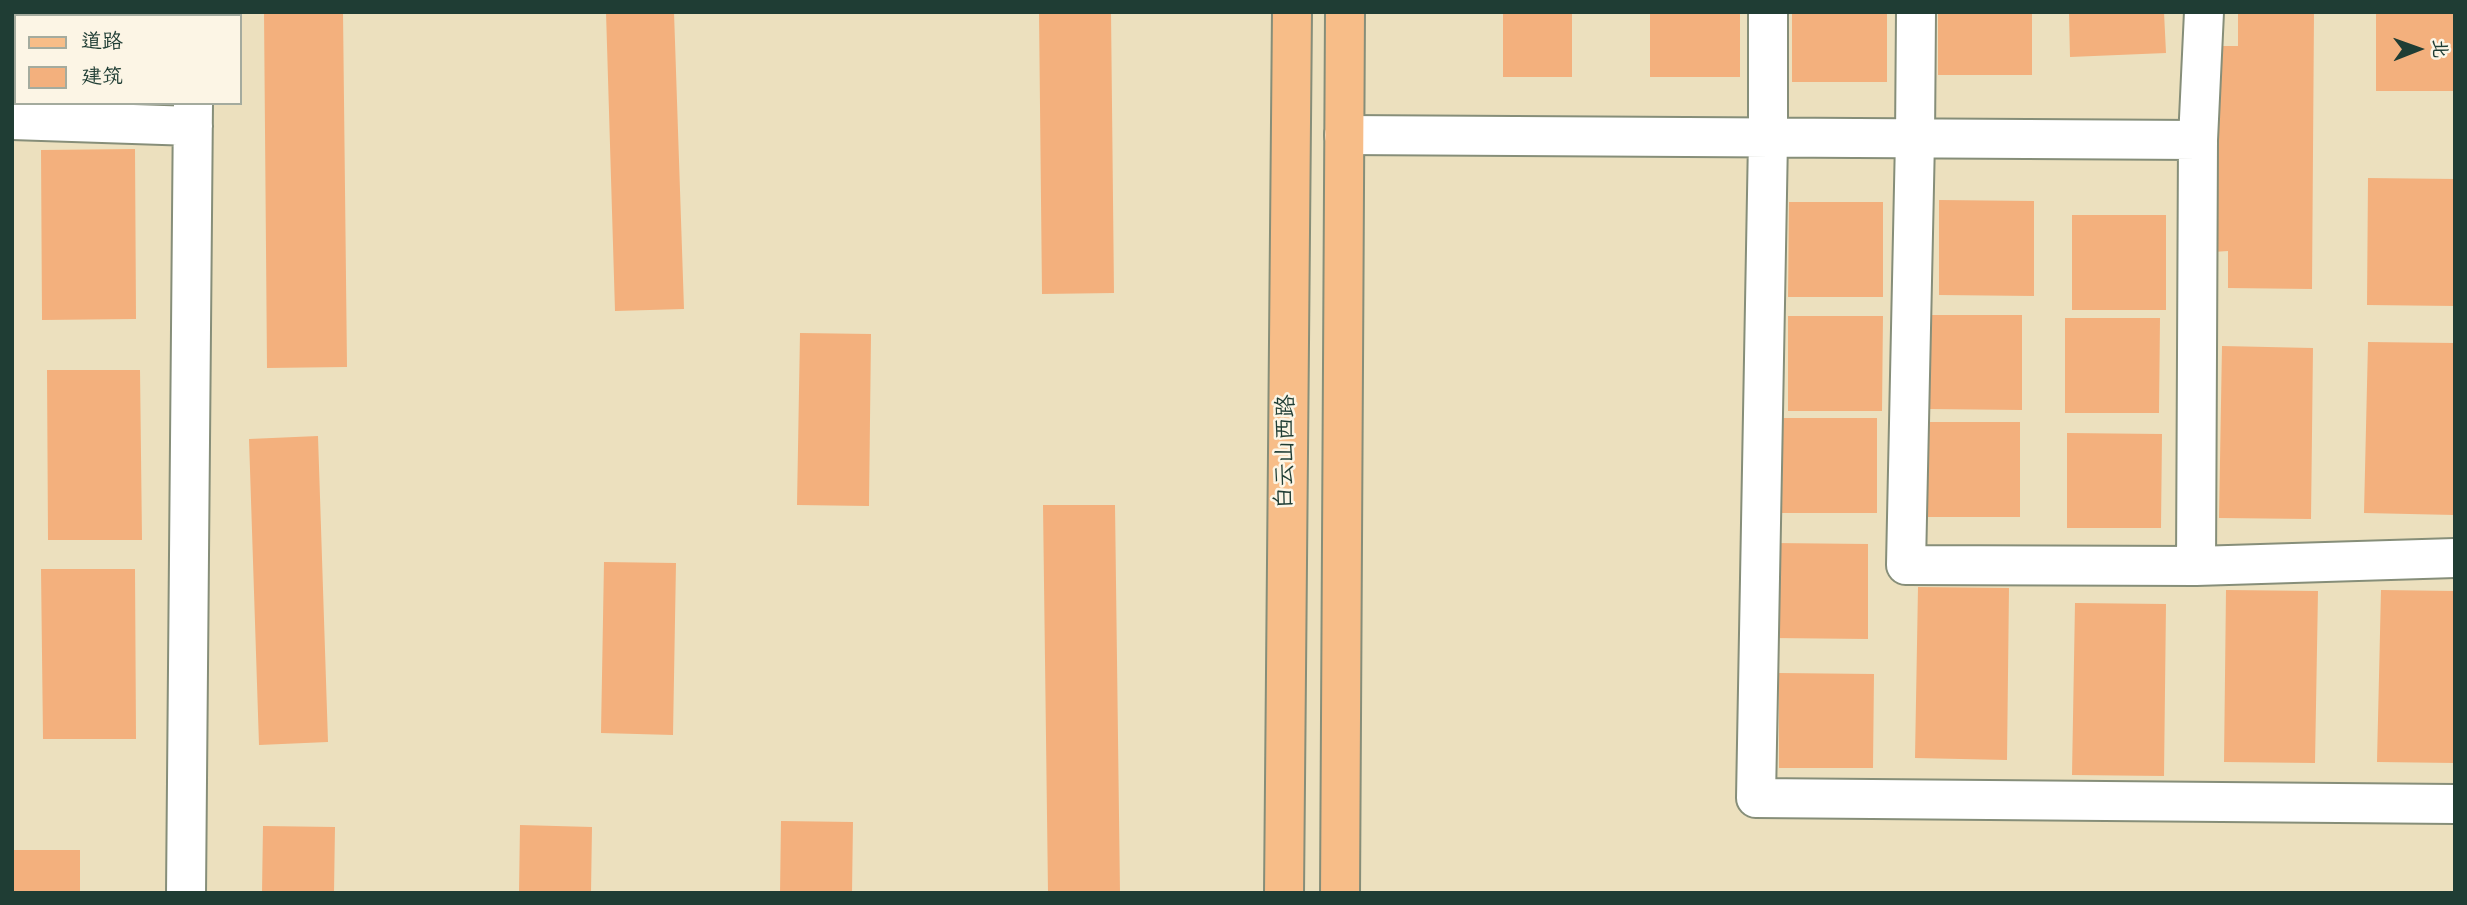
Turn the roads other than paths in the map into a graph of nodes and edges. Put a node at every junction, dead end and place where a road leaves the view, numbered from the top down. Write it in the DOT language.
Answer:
graph roads {
  1 [pos="1292,12"];
  2 [pos="1345,12"];
  3 [pos="1768,12"];
  4 [pos="1916,12"];
  5 [pos="2204,12"];
  6 [pos="193,114"];
  7 [pos="12,120"];
  8 [pos="1344,135"];
  9 [pos="1768,139"];
  10 [pos="1915,139"];
  11 [pos="2198,140"];
  12 [pos="2455,558"];
  13 [pos="2196,566"];
  14 [pos="2455,804"];
  15 [pos="186,893"];
  16 [pos="1284,893"];
  17 [pos="1340,893"];
  1 -- 16 [label="main road, 白云山西路"];
  2 -- 8 [label="main road"];
  3 -- 9 [label="street"];
  4 -- 10 [label="street"];
  5 -- 11 [label="street"];
  6 -- 7 [label="street"];
  6 -- 15 [label="street"];
  8 -- 9 [label="street"];
  8 -- 17 [label="main road"];
  9 -- 10 [label="street"];
  9 -- 14 [label="street"];
  10 -- 11 [label="street"];
  10 -- 13 [label="street"];
  11 -- 13 [label="street"];
  12 -- 13 [label="street"];
}
